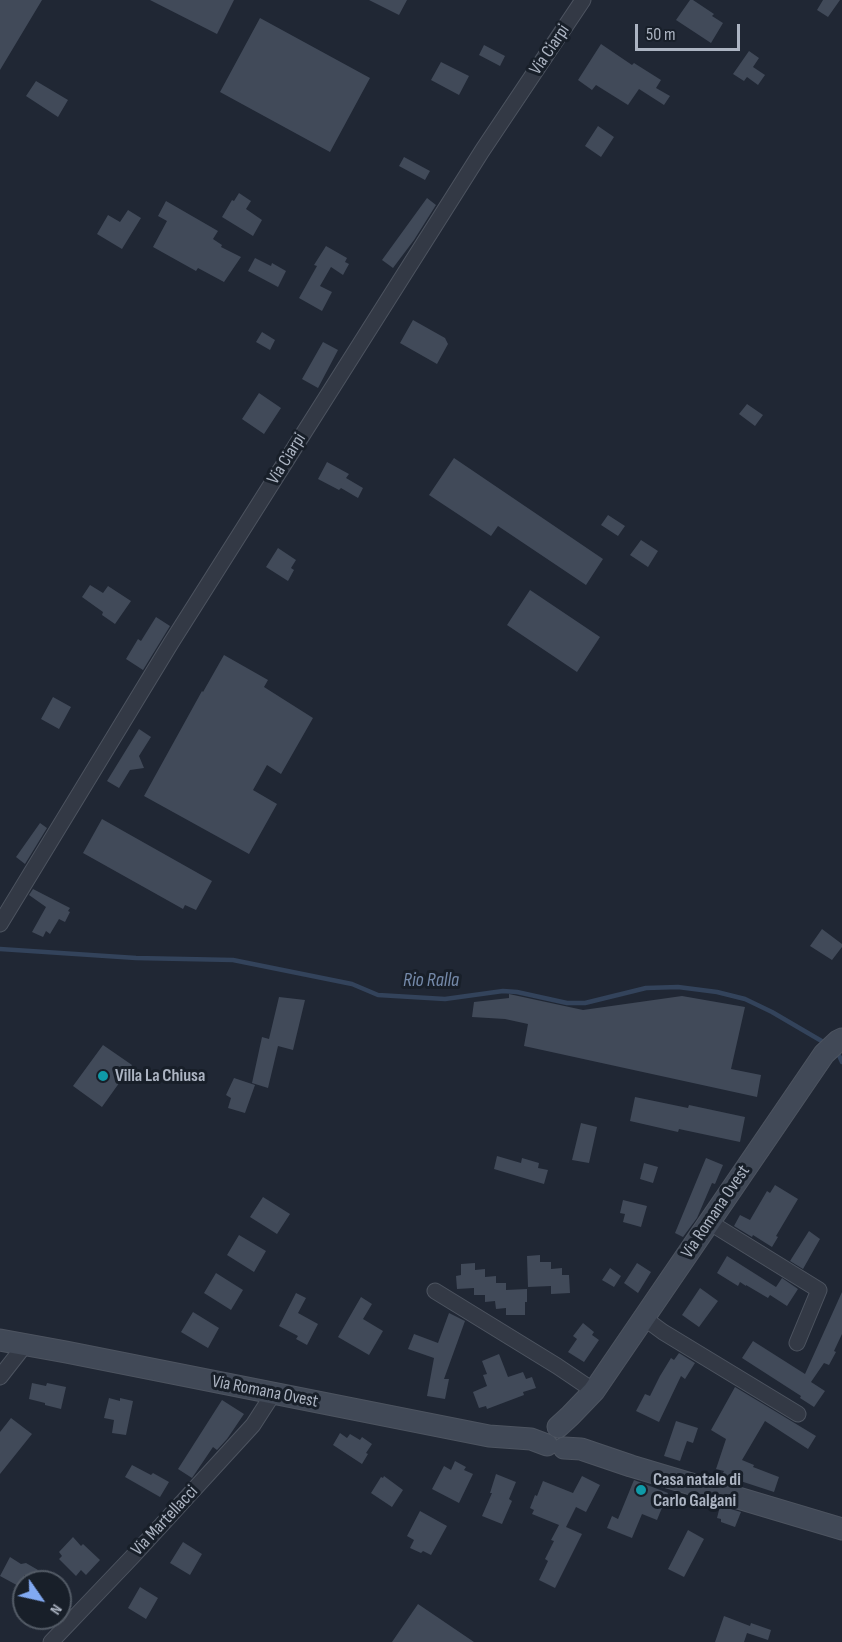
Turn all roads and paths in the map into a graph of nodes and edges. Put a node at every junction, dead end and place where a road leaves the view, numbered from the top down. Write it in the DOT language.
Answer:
graph roads {
  1 [pos="583,0"];
  2 [pos="0,924"];
  3 [pos="835,1045"];
  4 [pos="708,1222"];
  5 [pos="435,1291"];
  6 [pos="644,1318"];
  7 [pos="0,1340"];
  8 [pos="796,1343"];
  9 [pos="25,1345"];
  10 [pos="0,1377"];
  11 [pos="594,1391"];
  12 [pos="273,1394"];
  13 [pos="798,1414"];
  14 [pos="559,1437"];
  15 [pos="842,1529"];
  16 [pos="51,1642"];
  1 -- 2 [label="street, Via Ciarpi"];
  3 -- 4 [label="street, Via Romana Ovest"];
  4 -- 6 [label="street, Via Romana Ovest"];
  4 -- 8 [label="street"];
  5 -- 11 [label="street"];
  6 -- 11 [label="street, Via Romana Ovest"];
  6 -- 13 [label="street"];
  7 -- 9 [label="street, Via Romana Ovest"];
  9 -- 10 [label="street"];
  9 -- 12 [label="street, Via Romana Ovest"];
  11 -- 14 [label="street, Via Romana Ovest"];
  12 -- 14 [label="street, Via Romana Ovest"];
  12 -- 16 [label="street, Via Martellacci"];
  14 -- 15 [label="street"];
}
